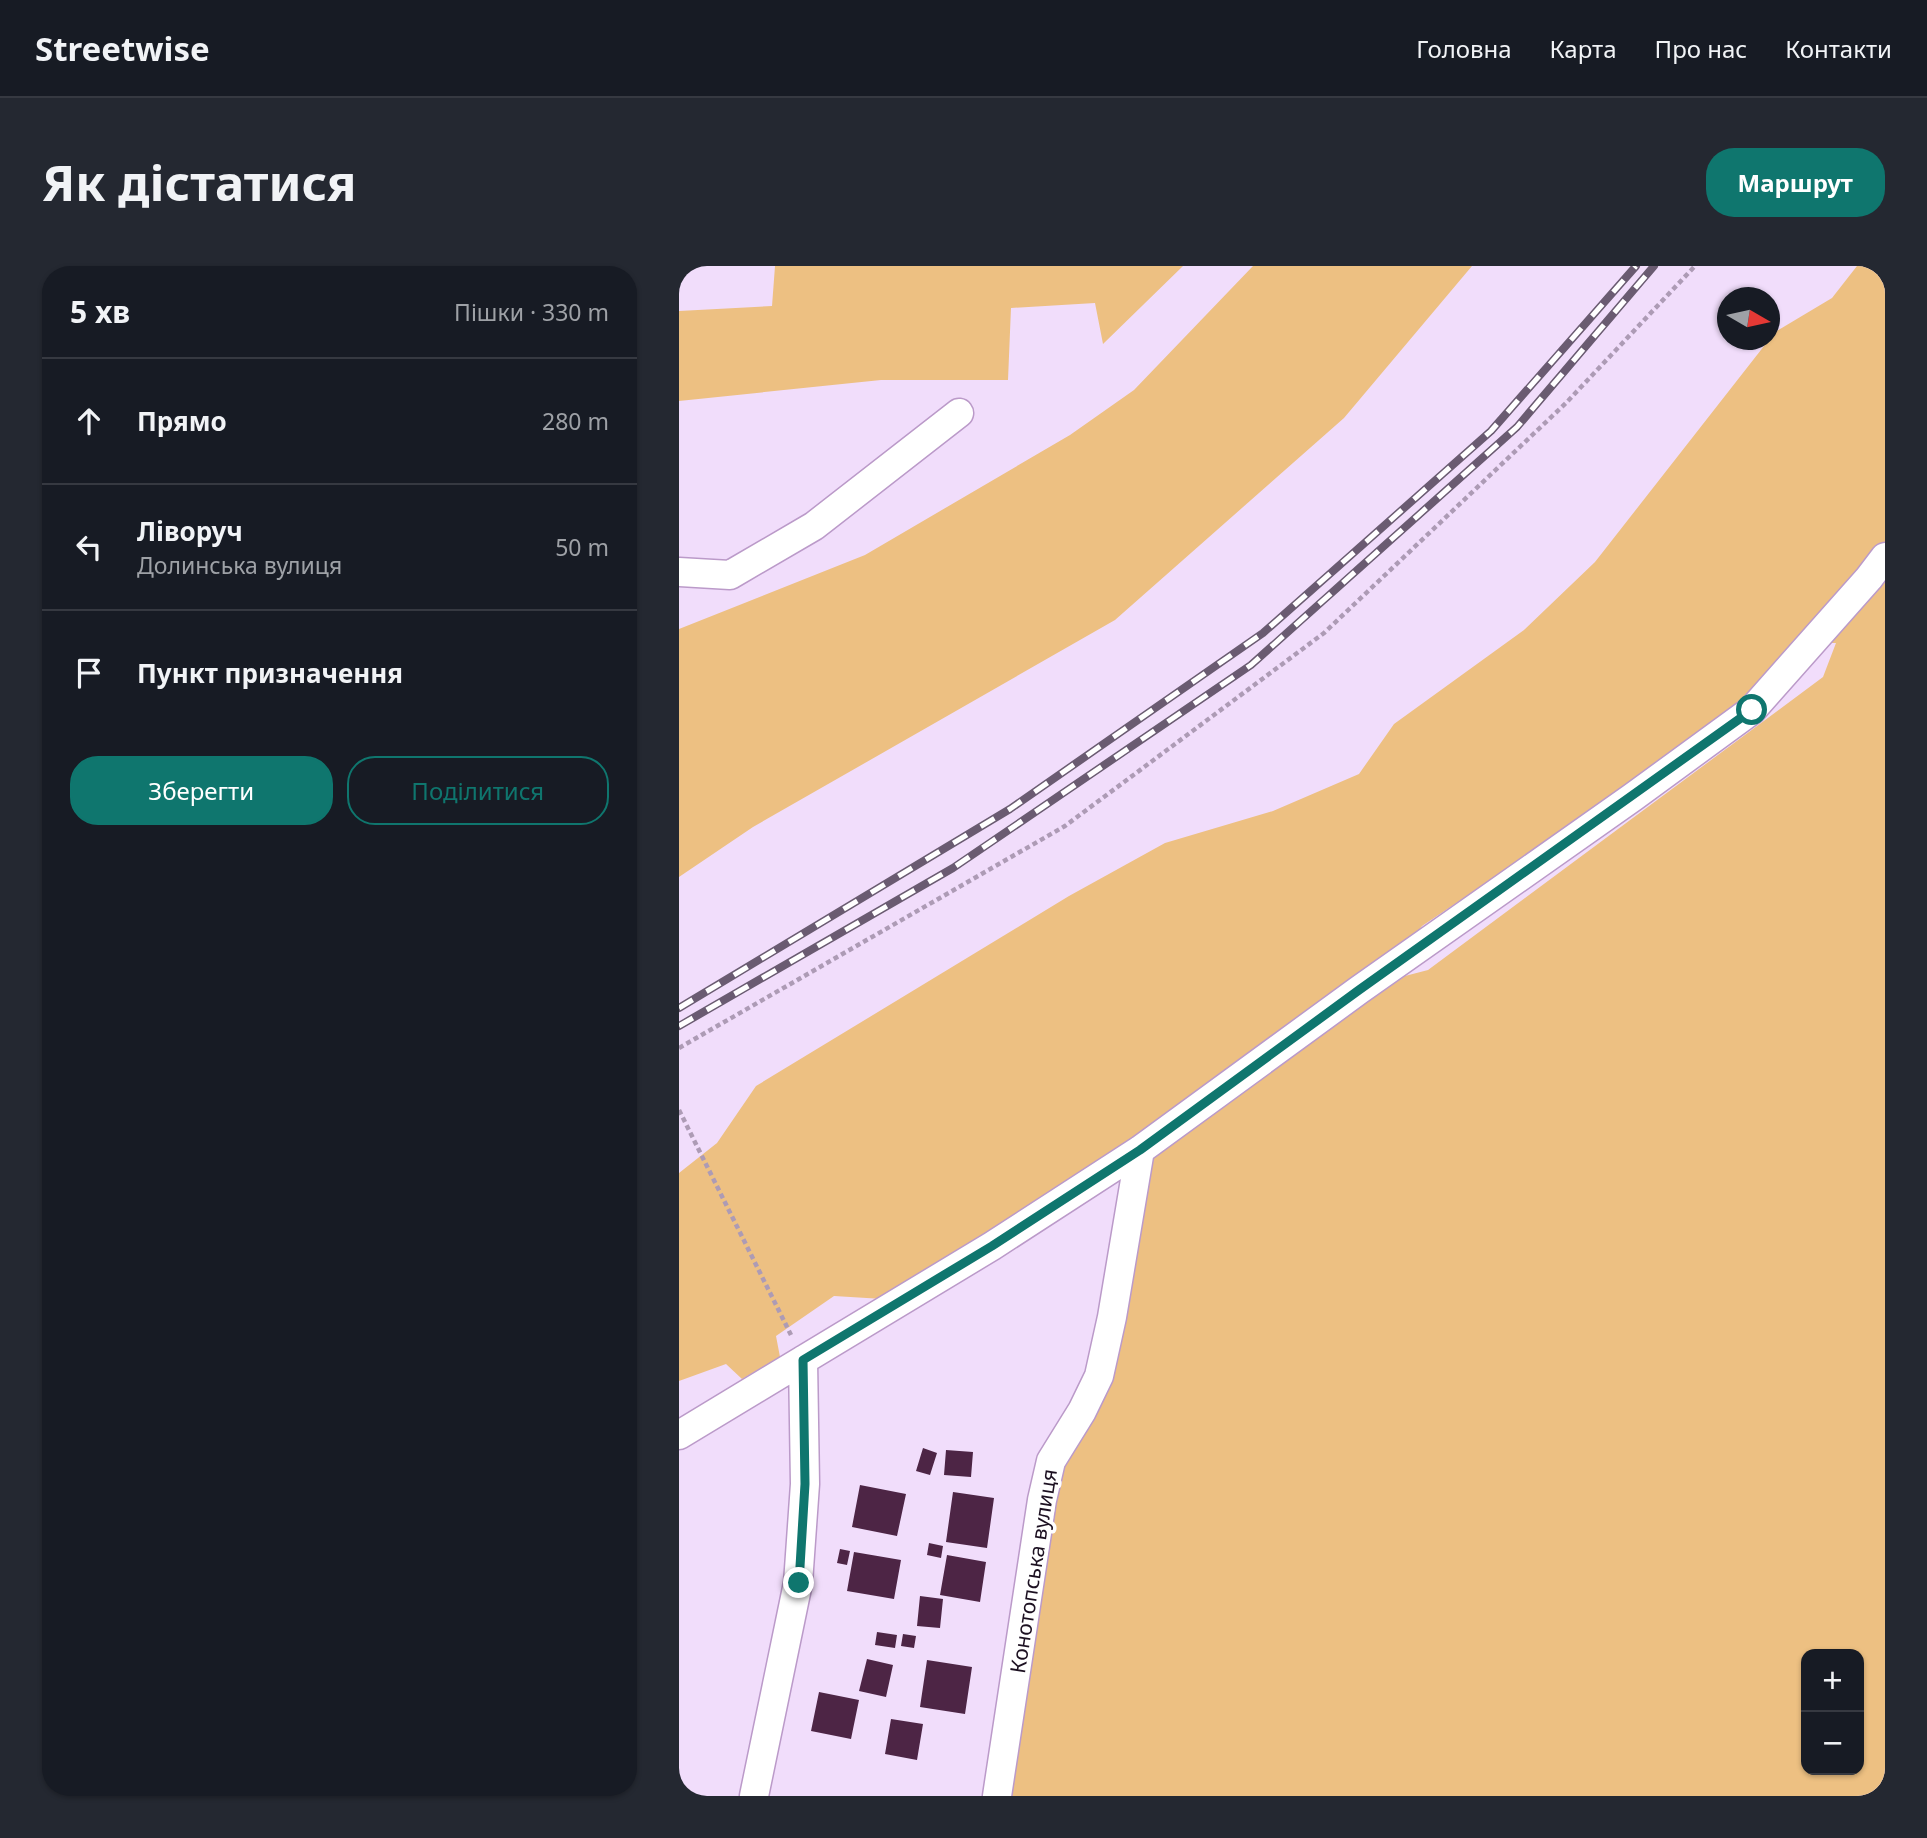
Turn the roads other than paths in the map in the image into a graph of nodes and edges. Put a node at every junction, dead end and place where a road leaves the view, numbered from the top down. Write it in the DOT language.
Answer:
graph roads {
  1 [pos="959,413"];
  2 [pos="1885,556"];
  3 [pos="679,572"];
  4 [pos="1140,1150"];
  5 [pos="803,1360"];
  6 [pos="679,1435"];
  7 [pos="754,1796"];
  8 [pos="997,1796"];
  1 -- 3 [label="street"];
  2 -- 4 [label="street"];
  4 -- 5 [label="street"];
  4 -- 8 [label="street, Конотопська вулиця"];
  5 -- 6 [label="street"];
  5 -- 7 [label="street"];
}
